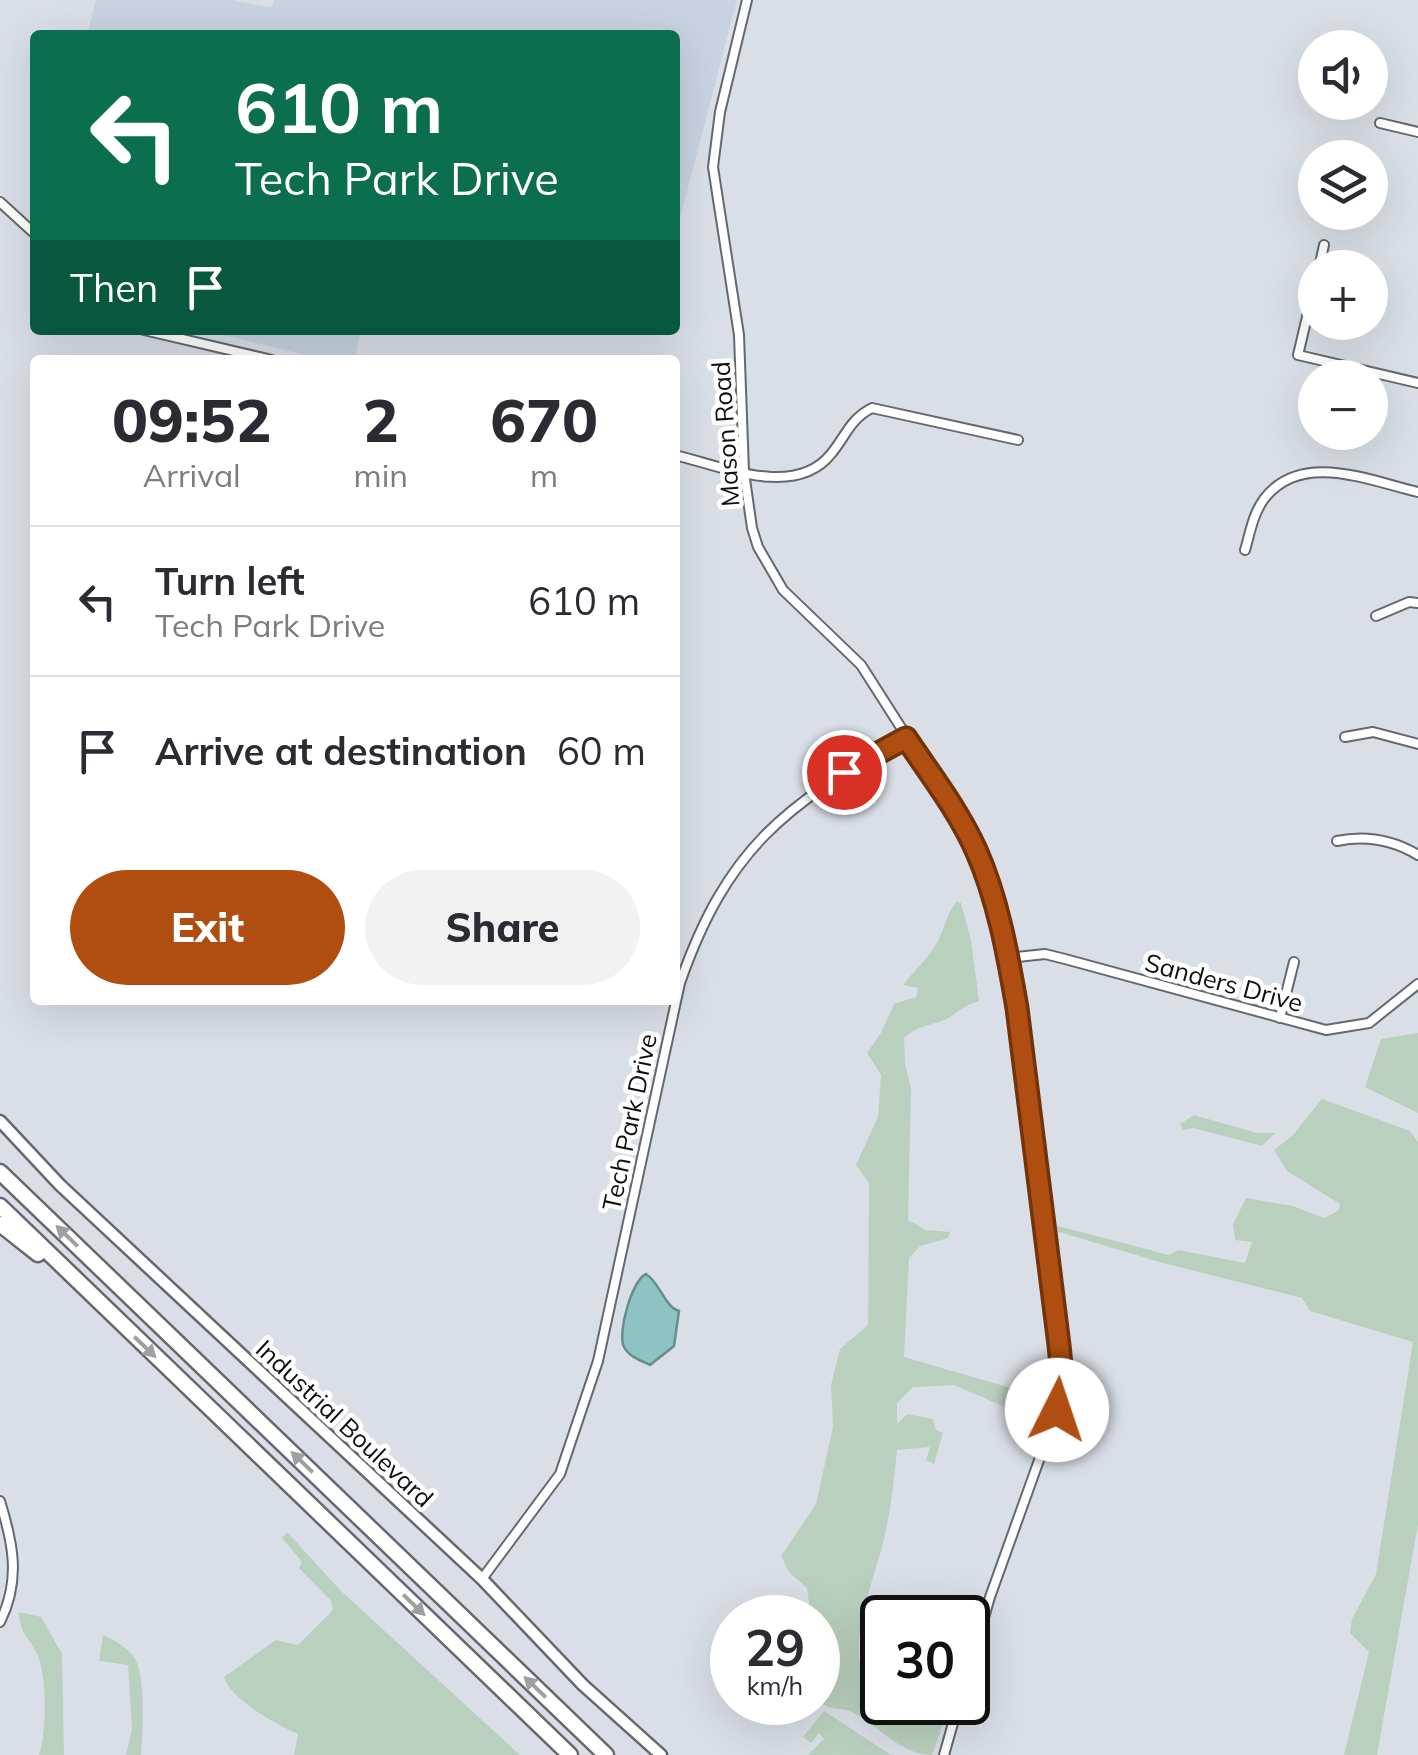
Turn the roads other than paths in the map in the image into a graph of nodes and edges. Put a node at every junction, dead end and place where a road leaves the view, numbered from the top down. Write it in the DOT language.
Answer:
graph roads {
  1 [pos="748,0"];
  2 [pos="1380,122"];
  3 [pos="1418,132"];
  4 [pos="0,202"];
  5 [pos="30,229"];
  6 [pos="1324,244"];
  7 [pos="1322,250"];
  8 [pos="163,335"];
  9 [pos="1301,340"];
  10 [pos="240,355"];
  11 [pos="1418,382"];
  12 [pos="1018,440"];
  13 [pos="680,456"];
  14 [pos="744,472"];
  15 [pos="1418,492"];
  16 [pos="1245,550"];
  17 [pos="1418,603"];
  18 [pos="1376,616"];
  19 [pos="1345,736"];
  20 [pos="906,738"];
  21 [pos="1418,744"];
  22 [pos="1337,841"];
  23 [pos="1418,855"];
  24 [pos="1008,958"];
  25 [pos="1294,962"];
  26 [pos="680,984"];
  27 [pos="1418,984"];
  28 [pos="675,1005"];
  29 [pos="1280,1018"];
  30 [pos="0,1121"];
  31 [pos="0,1172"];
  32 [pos="0,1206"];
  33 [pos="0,1224"];
  34 [pos="104,1306"];
  35 [pos="0,1500"];
  36 [pos="482,1579"];
  37 [pos="990,1597"];
  38 [pos="0,1622"];
  39 [pos="952,1725"];
  40 [pos="570,1755"];
  41 [pos="606,1755"];
  42 [pos="662,1755"];
  43 [pos="944,1755"];
  1 -- 14 [label="street, Mason Road"];
  2 -- 3 [label="street"];
  4 -- 5 [label="street"];
  6 -- 7 [label="street"];
  8 -- 10 [label="street"];
  9 -- 11 [label="street"];
  12 -- 14 [label="street"];
  13 -- 14 [label="street"];
  14 -- 20 [label="street, Mason Road"];
  15 -- 16 [label="street"];
  17 -- 18 [label="street"];
  19 -- 21 [label="street"];
  20 -- 24 [label="street, Mason Road"];
  20 -- 26 [label="street, Tech Park Drive"];
  22 -- 23 [label="street"];
  24 -- 29 [label="street, Sanders Drive"];
  24 -- 37 [label="street, Mason Road"];
  25 -- 29 [label="street"];
  27 -- 29 [label="street, Sanders Drive"];
  28 -- 36 [label="street, Tech Park Drive"];
  30 -- 36 [label="street, Industrial Boulevard"];
  41 -- 31 [label="highway, one-way"];
  32 -- 34 [label="highway"];
  33 -- 34 [label="highway"];
  34 -- 40 [label="highway, one-way"];
  35 -- 38 [label="street"];
  36 -- 42 [label="street, Industrial Boulevard"];
  39 -- 43 [label="street"];
}
